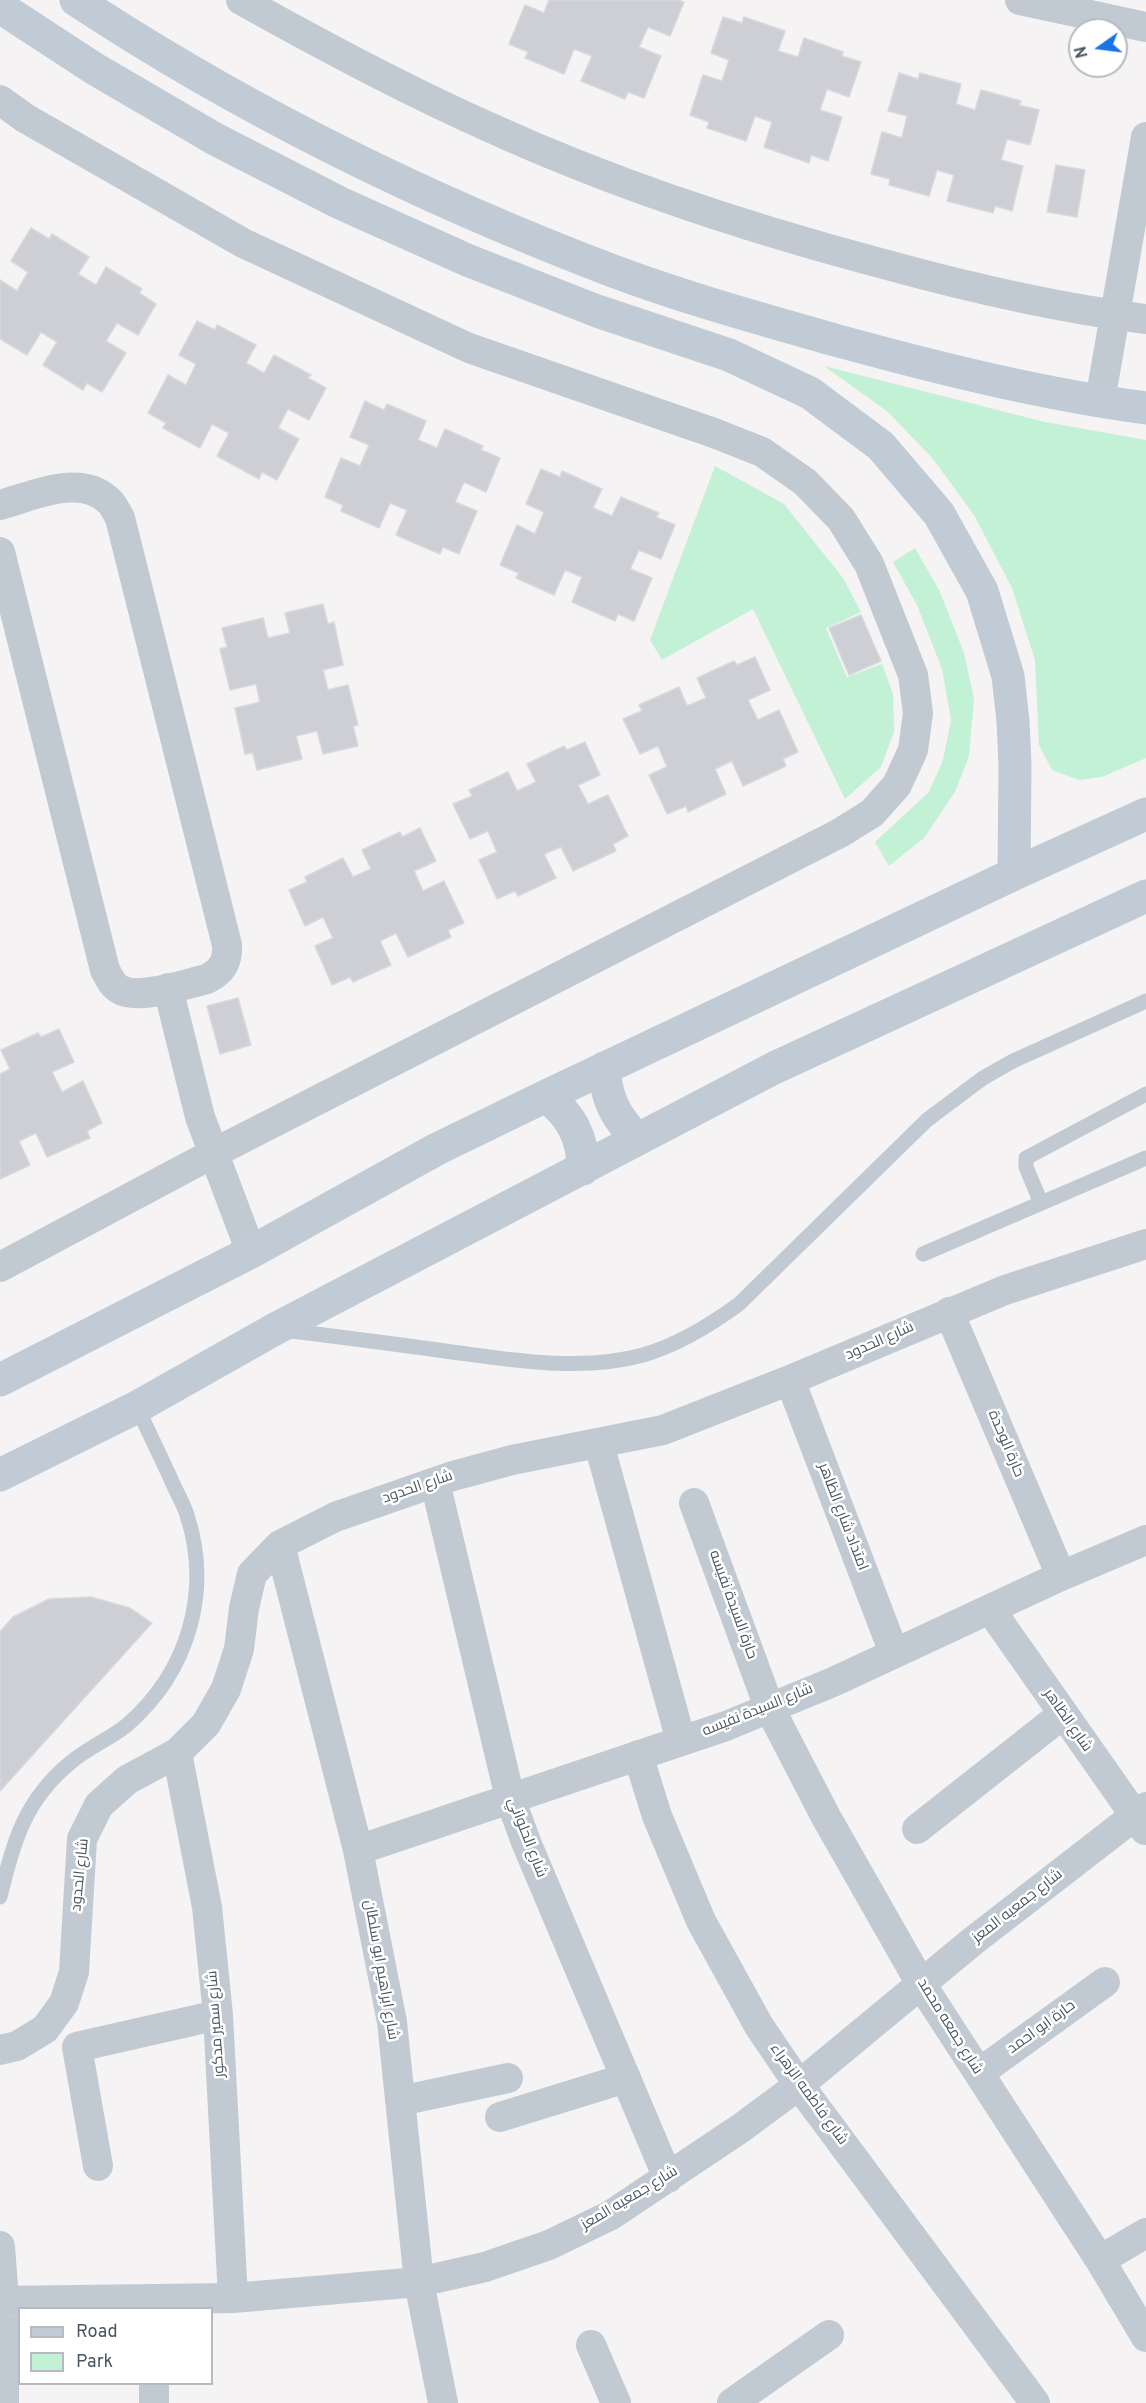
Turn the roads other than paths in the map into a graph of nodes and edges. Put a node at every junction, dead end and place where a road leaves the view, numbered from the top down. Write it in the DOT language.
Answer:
graph roads {
  1 [pos="76,0"];
  2 [pos="241,0"];
  3 [pos="1020,0"];
  4 [pos="0,7"];
  5 [pos="1146,27"];
  6 [pos="0,100"];
  7 [pos="1146,137"];
  8 [pos="1115,315"];
  9 [pos="1146,319"];
  10 [pos="1100,402"];
  11 [pos="1146,408"];
  12 [pos="0,505"];
  13 [pos="0,552"];
  14 [pos="1146,814"];
  15 [pos="1014,874"];
  16 [pos="1146,896"];
  17 [pos="168,988"];
  18 [pos="1146,1001"];
  19 [pos="604,1068"];
  20 [pos="1146,1094"];
  21 [pos="546,1096"];
  22 [pos="638,1139"];
  23 [pos="212,1154"];
  24 [pos="1146,1158"];
  25 [pos="583,1169"];
  26 [pos="1041,1203"];
  27 [pos="1146,1244"];
  28 [pos="251,1252"];
  29 [pos="924,1254"];
  30 [pos="0,1268"];
  31 [pos="949,1312"];
  32 [pos="275,1329"];
  33 [pos="0,1380"];
  34 [pos="790,1380"];
  35 [pos="137,1407"];
  36 [pos="598,1444"];
  37 [pos="0,1475"];
  38 [pos="435,1482"];
  39 [pos="694,1503"];
  40 [pos="1146,1540"];
  41 [pos="279,1545"];
  42 [pos="1061,1576"];
  43 [pos="990,1609"];
  44 [pos="894,1653"];
  45 [pos="770,1707"];
  46 [pos="1063,1714"];
  47 [pos="681,1741"];
  48 [pos="177,1753"];
  49 [pos="638,1755"];
  50 [pos="510,1798"];
  51 [pos="1142,1818"];
  52 [pos="917,1829"];
  53 [pos="358,1850"];
  54 [pos="0,1897"];
  55 [pos="1105,1982"];
  56 [pos="921,1984"];
  57 [pos="218,2015"];
  58 [pos="0,2050"];
  59 [pos="979,2073"];
  60 [pos="508,2078"];
  61 [pos="626,2078"];
  62 [pos="799,2085"];
  63 [pos="400,2101"];
  64 [pos="500,2117"];
  65 [pos="99,2166"];
  66 [pos="668,2178"];
  67 [pos="1146,2233"];
  68 [pos="0,2246"];
  69 [pos="1100,2260"];
  70 [pos="419,2282"];
  71 [pos="233,2298"];
  72 [pos="2,2301"];
  73 [pos="157,2303"];
  74 [pos="830,2335"];
  75 [pos="1146,2337"];
  76 [pos="591,2345"];
  77 [pos="154,2385"];
  78 [pos="751,2398"];
  79 [pos="4,2403"];
  80 [pos="154,2403"];
  81 [pos="443,2403"];
  82 [pos="616,2403"];
  83 [pos="1035,2403"];
  1 -- 10 [label="street"];
  2 -- 8 [label="street"];
  3 -- 5 [label="street"];
  4 -- 15 [label="street"];
  6 -- 23 [label="street"];
  7 -- 8 [label="street"];
  8 -- 9 [label="street"];
  8 -- 10 [label="street"];
  10 -- 11 [label="street"];
  12 -- 17 [label="street"];
  13 -- 17 [label="street"];
  14 -- 15 [label="street"];
  15 -- 19 [label="street"];
  16 -- 22 [label="street"];
  17 -- 23 [label="street"];
  18 -- 32 [label="lane"];
  19 -- 21 [label="street"];
  19 -- 22 [label="street"];
  20 -- 26 [label="lane"];
  21 -- 25 [label="street"];
  21 -- 28 [label="street"];
  22 -- 25 [label="street"];
  23 -- 28 [label="street"];
  23 -- 30 [label="street"];
  24 -- 26 [label="lane"];
  25 -- 32 [label="street"];
  26 -- 29 [label="lane"];
  27 -- 31 [label="street, شارع الحدود"];
  28 -- 33 [label="street"];
  31 -- 34 [label="street, شارع الحدود"];
  31 -- 42 [label="street, حارة الوحدة"];
  32 -- 35 [label="street"];
  34 -- 36 [label="street, شارع الحدود"];
  34 -- 44 [label="street, امتداد شارع الظاهر"];
  35 -- 37 [label="street"];
  35 -- 54 [label="lane"];
  36 -- 38 [label="street, شارع الحدود"];
  36 -- 47 [label="street"];
  38 -- 41 [label="street, شارع الحدود"];
  38 -- 50 [label="street, شارع الحلواني"];
  39 -- 45 [label="street, حارة السيدة نفيسه"];
  40 -- 42 [label="street, شارع السيدة نفيسه"];
  41 -- 48 [label="street, شارع الحدود"];
  41 -- 53 [label="street, شارع ابراهيم ابو سلطان"];
  42 -- 43 [label="street, شارع السيدة نفيسه"];
  43 -- 44 [label="street, شارع السيدة نفيسه"];
  43 -- 46 [label="street, شارع الظاهر"];
  44 -- 45 [label="street, شارع السيدة نفيسه"];
  45 -- 47 [label="street, شارع السيدة نفيسه"];
  45 -- 56 [label="street, شارع جمعه محمد"];
  46 -- 51 [label="street, شارع الظاهر"];
  46 -- 52 [label="street"];
  47 -- 49 [label="street, شارع السيدة نفيسه"];
  48 -- 57 [label="street, شارع سمير مدكور"];
  48 -- 58 [label="street, شارع الحدود"];
  49 -- 50 [label="street, شارع السيدة نفيسه"];
  49 -- 62 [label="street, شارع فاطمه الزهراء"];
  50 -- 53 [label="street, شارع السيدة نفيسه"];
  50 -- 61 [label="street, شارع الحلواني"];
  51 -- 56 [label="street, شارع جمعيه المعز"];
  53 -- 63 [label="street, شارع ابراهيم ابو سلطان"];
  55 -- 59 [label="street, حارة ابو احمد"];
  56 -- 59 [label="street, شارع جمعه محمد"];
  56 -- 62 [label="street, شارع جمعيه المعز"];
  57 -- 65 [label="street"];
  57 -- 71 [label="street, شارع سمير مدكور"];
  59 -- 69 [label="street, شارع جمعه محمد"];
  60 -- 63 [label="street"];
  61 -- 64 [label="street"];
  61 -- 66 [label="street, شارع الحلواني"];
  62 -- 66 [label="street, شارع جمعيه المعز"];
  62 -- 83 [label="street, شارع فاطمه الزهراء"];
  63 -- 70 [label="street, شارع ابراهيم ابو سلطان"];
  66 -- 70 [label="street, شارع جمعيه المعز"];
  67 -- 69 [label="street"];
  68 -- 72 [label="street"];
  69 -- 75 [label="street, شارع جمعه محمد"];
  70 -- 71 [label="street, شارع جمعيه المعز"];
  70 -- 81 [label="street, شارع ابراهيم ابو سلطان"];
  71 -- 73 [label="street, شارع جمعيه المعز"];
  72 -- 73 [label="street, شارع جمعيه المعز"];
  72 -- 79 [label="street"];
  74 -- 78 [label="street"];
  76 -- 82 [label="street"];
  77 -- 80 [label="street"];
}
